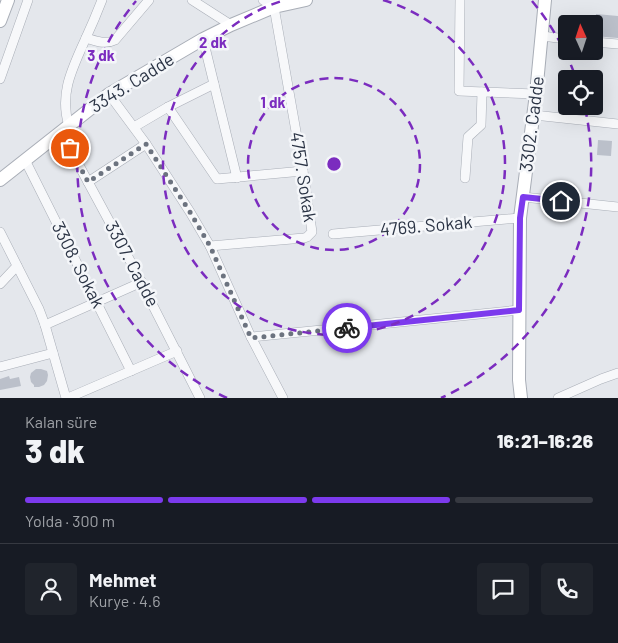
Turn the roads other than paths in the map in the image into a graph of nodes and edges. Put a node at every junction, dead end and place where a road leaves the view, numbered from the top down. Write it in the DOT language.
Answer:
graph roads {
  1 [pos="8,0"];
  2 [pos="102,0"];
  3 [pos="149,0"];
  4 [pos="192,0"];
  5 [pos="306,0"];
  6 [pos="460,0"];
  7 [pos="545,0"];
  8 [pos="270,2"];
  9 [pos="27,3"];
  10 [pos="0,21"];
  11 [pos="231,25"];
  12 [pos="542,36"];
  13 [pos="86,38"];
  14 [pos="558,38"];
  15 [pos="203,39"];
  16 [pos="603,43"];
  17 [pos="618,44"];
  18 [pos="0,79"];
  19 [pos="214,84"];
  20 [pos="482,92"];
  21 [pos="109,94"];
  22 [pos="536,94"];
  23 [pos="168,107"];
  24 [pos="534,115"];
  25 [pos="618,124"];
  26 [pos="134,127"];
  27 [pos="65,129"];
  28 [pos="146,144"];
  29 [pos="25,160"];
  30 [pos="303,172"];
  31 [pos="237,178"];
  32 [pos="465,178"];
  33 [pos="0,180"];
  34 [pos="88,182"];
  35 [pos="523,197"];
  36 [pos="618,208"];
  37 [pos="520,218"];
  38 [pos="0,232"];
  39 [pos="332,234"];
  40 [pos="210,246"];
  41 [pos="18,266"];
  42 [pos="142,282"];
  43 [pos="0,284"];
  44 [pos="97,302"];
  45 [pos="519,310"];
  46 [pos="45,325"];
  47 [pos="251,338"];
  48 [pos="177,351"];
  49 [pos="53,353"];
  50 [pos="0,367"];
  51 [pos="131,371"];
  52 [pos="618,374"];
  53 [pos="67,398"];
  54 [pos="200,398"];
  55 [pos="283,398"];
  56 [pos="521,398"];
  57 [pos="558,398"];
  1 -- 9 [label="street"];
  1 -- 10 [label="street"];
  2 -- 13 [label="street, 3307. Cadde"];
  3 -- 13 [label="street"];
  4 -- 11 [label="street"];
  5 -- 8 [label="street, 3343. Cadde"];
  6 -- 20 [label="street"];
  7 -- 12 [label="street, 3302. Cadde"];
  8 -- 11 [label="street, 3343. Cadde"];
  8 -- 30 [label="street, 4757. Sokak"];
  9 -- 18 [label="street"];
  11 -- 15 [label="street, 3343. Cadde"];
  12 -- 14 [label="street"];
  12 -- 22 [label="street, 3302. Cadde"];
  13 -- 27 [label="street, 3307. Cadde"];
  15 -- 19 [label="street"];
  15 -- 21 [label="street, 3343. Cadde"];
  16 -- 17 [label="street"];
  19 -- 23 [label="street"];
  19 -- 31 [label="street"];
  20 -- 22 [label="street"];
  20 -- 32 [label="street"];
  21 -- 26 [label="street"];
  21 -- 27 [label="street, 3343. Cadde"];
  22 -- 24 [label="street, 3302. Cadde"];
  23 -- 26 [label="street"];
  23 -- 31 [label="street"];
  24 -- 25 [label="street"];
  24 -- 35 [label="street, 3302. Cadde"];
  26 -- 28 [label="street"];
  27 -- 29 [label="street, 3343. Cadde"];
  27 -- 34 [label="street, 3307. Cadde"];
  28 -- 34 [label="street"];
  28 -- 40 [label="street"];
  29 -- 33 [label="street, 3343. Cadde"];
  29 -- 44 [label="street, 3308. Sokak"];
  30 -- 31 [label="street"];
  30 -- 40 [label="street, 4757. Sokak"];
  34 -- 42 [label="street, 3307. Cadde"];
  35 -- 36 [label="street"];
  35 -- 37 [label="street, 3302. Cadde"];
  37 -- 39 [label="street, 4769. Sokak"];
  37 -- 45 [label="street, 3302. Cadde"];
  38 -- 41 [label="street"];
  40 -- 47 [label="street"];
  41 -- 43 [label="street"];
  41 -- 46 [label="street"];
  42 -- 44 [label="street"];
  42 -- 48 [label="street, 3307. Cadde"];
  44 -- 46 [label="street"];
  44 -- 51 [label="street, 3308. Sokak"];
  45 -- 47 [label="street"];
  45 -- 56 [label="street, 3302. Cadde"];
  46 -- 49 [label="street"];
  47 -- 55 [label="street"];
  48 -- 51 [label="street"];
  48 -- 54 [label="street, 3307. Cadde"];
  49 -- 50 [label="street"];
  49 -- 53 [label="street"];
  51 -- 53 [label="street"];
  52 -- 57 [label="street"];
}
